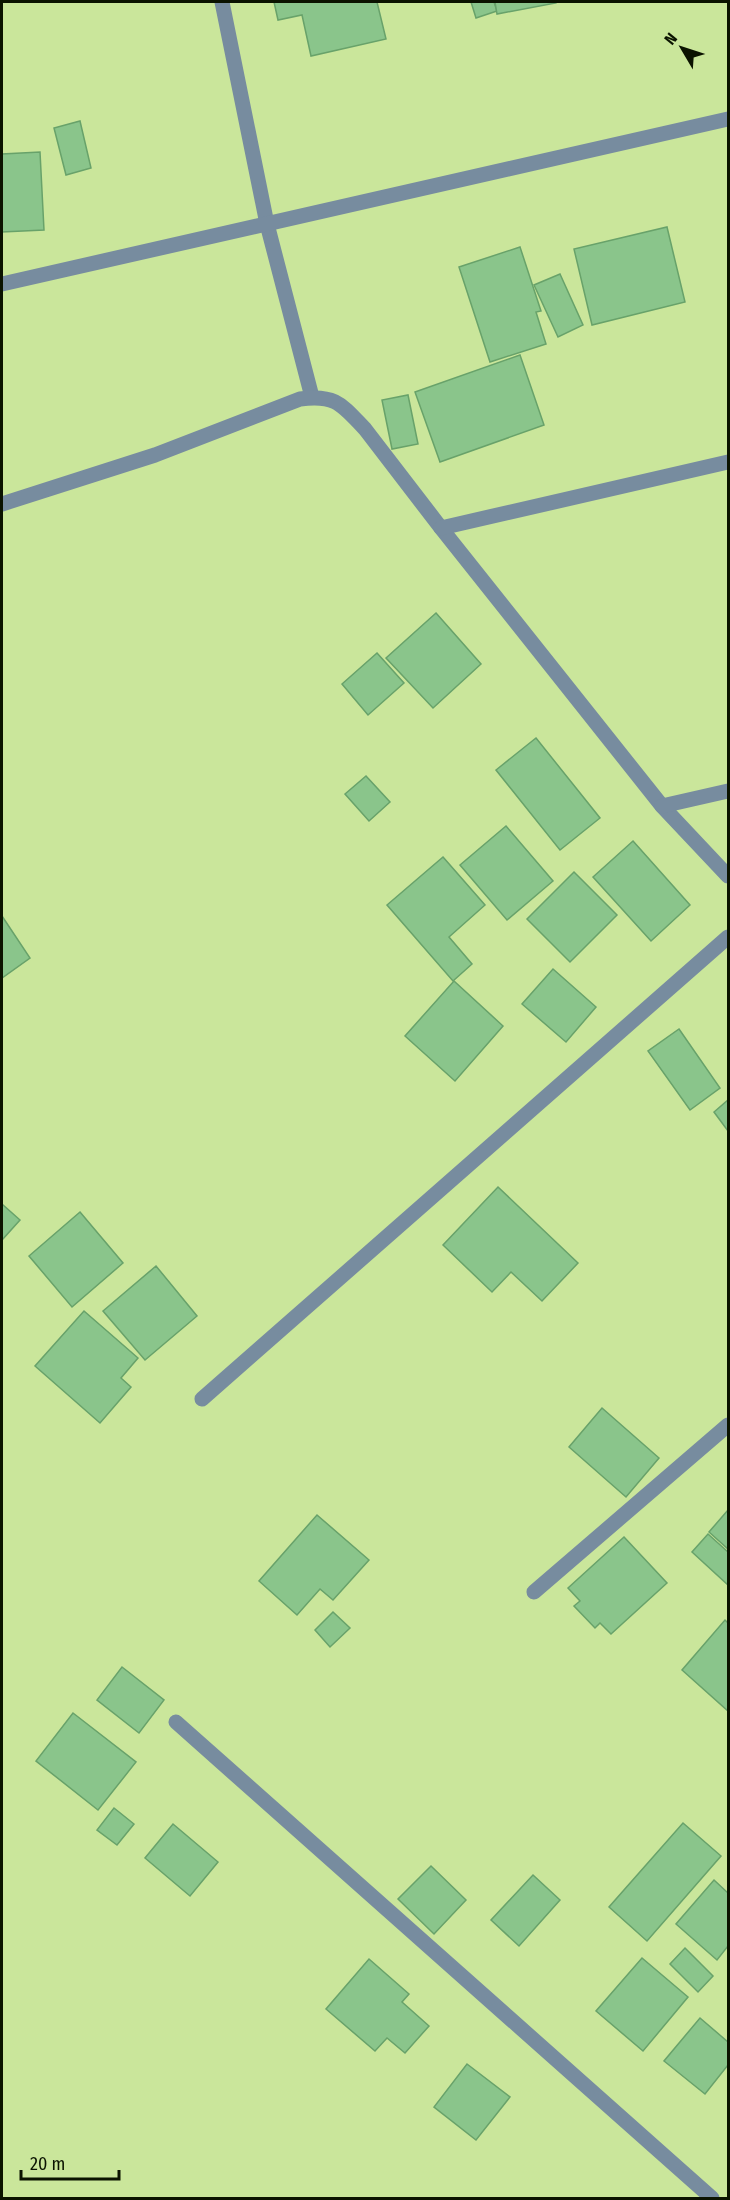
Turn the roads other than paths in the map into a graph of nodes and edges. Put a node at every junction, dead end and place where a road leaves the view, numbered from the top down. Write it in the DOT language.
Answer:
graph roads {
  1 [pos="222,2"];
  2 [pos="729,119"];
  3 [pos="267,224"];
  4 [pos="2,284"];
  5 [pos="312,397"];
  6 [pos="729,462"];
  7 [pos="2,504"];
  8 [pos="441,528"];
  9 [pos="729,790"];
  10 [pos="662,806"];
  11 [pos="729,876"];
  12 [pos="729,937"];
  13 [pos="202,1399"];
  14 [pos="729,1425"];
  15 [pos="534,1592"];
  16 [pos="176,1722"];
  17 [pos="712,2199"];
  1 -- 3 [label="street"];
  2 -- 3 [label="street"];
  3 -- 4 [label="street"];
  3 -- 5 [label="street"];
  5 -- 7 [label="street"];
  5 -- 8 [label="street"];
  6 -- 8 [label="street"];
  8 -- 10 [label="street"];
  9 -- 10 [label="street"];
  10 -- 11 [label="street"];
  12 -- 13 [label="street"];
  14 -- 15 [label="street"];
  16 -- 17 [label="street"];
}
